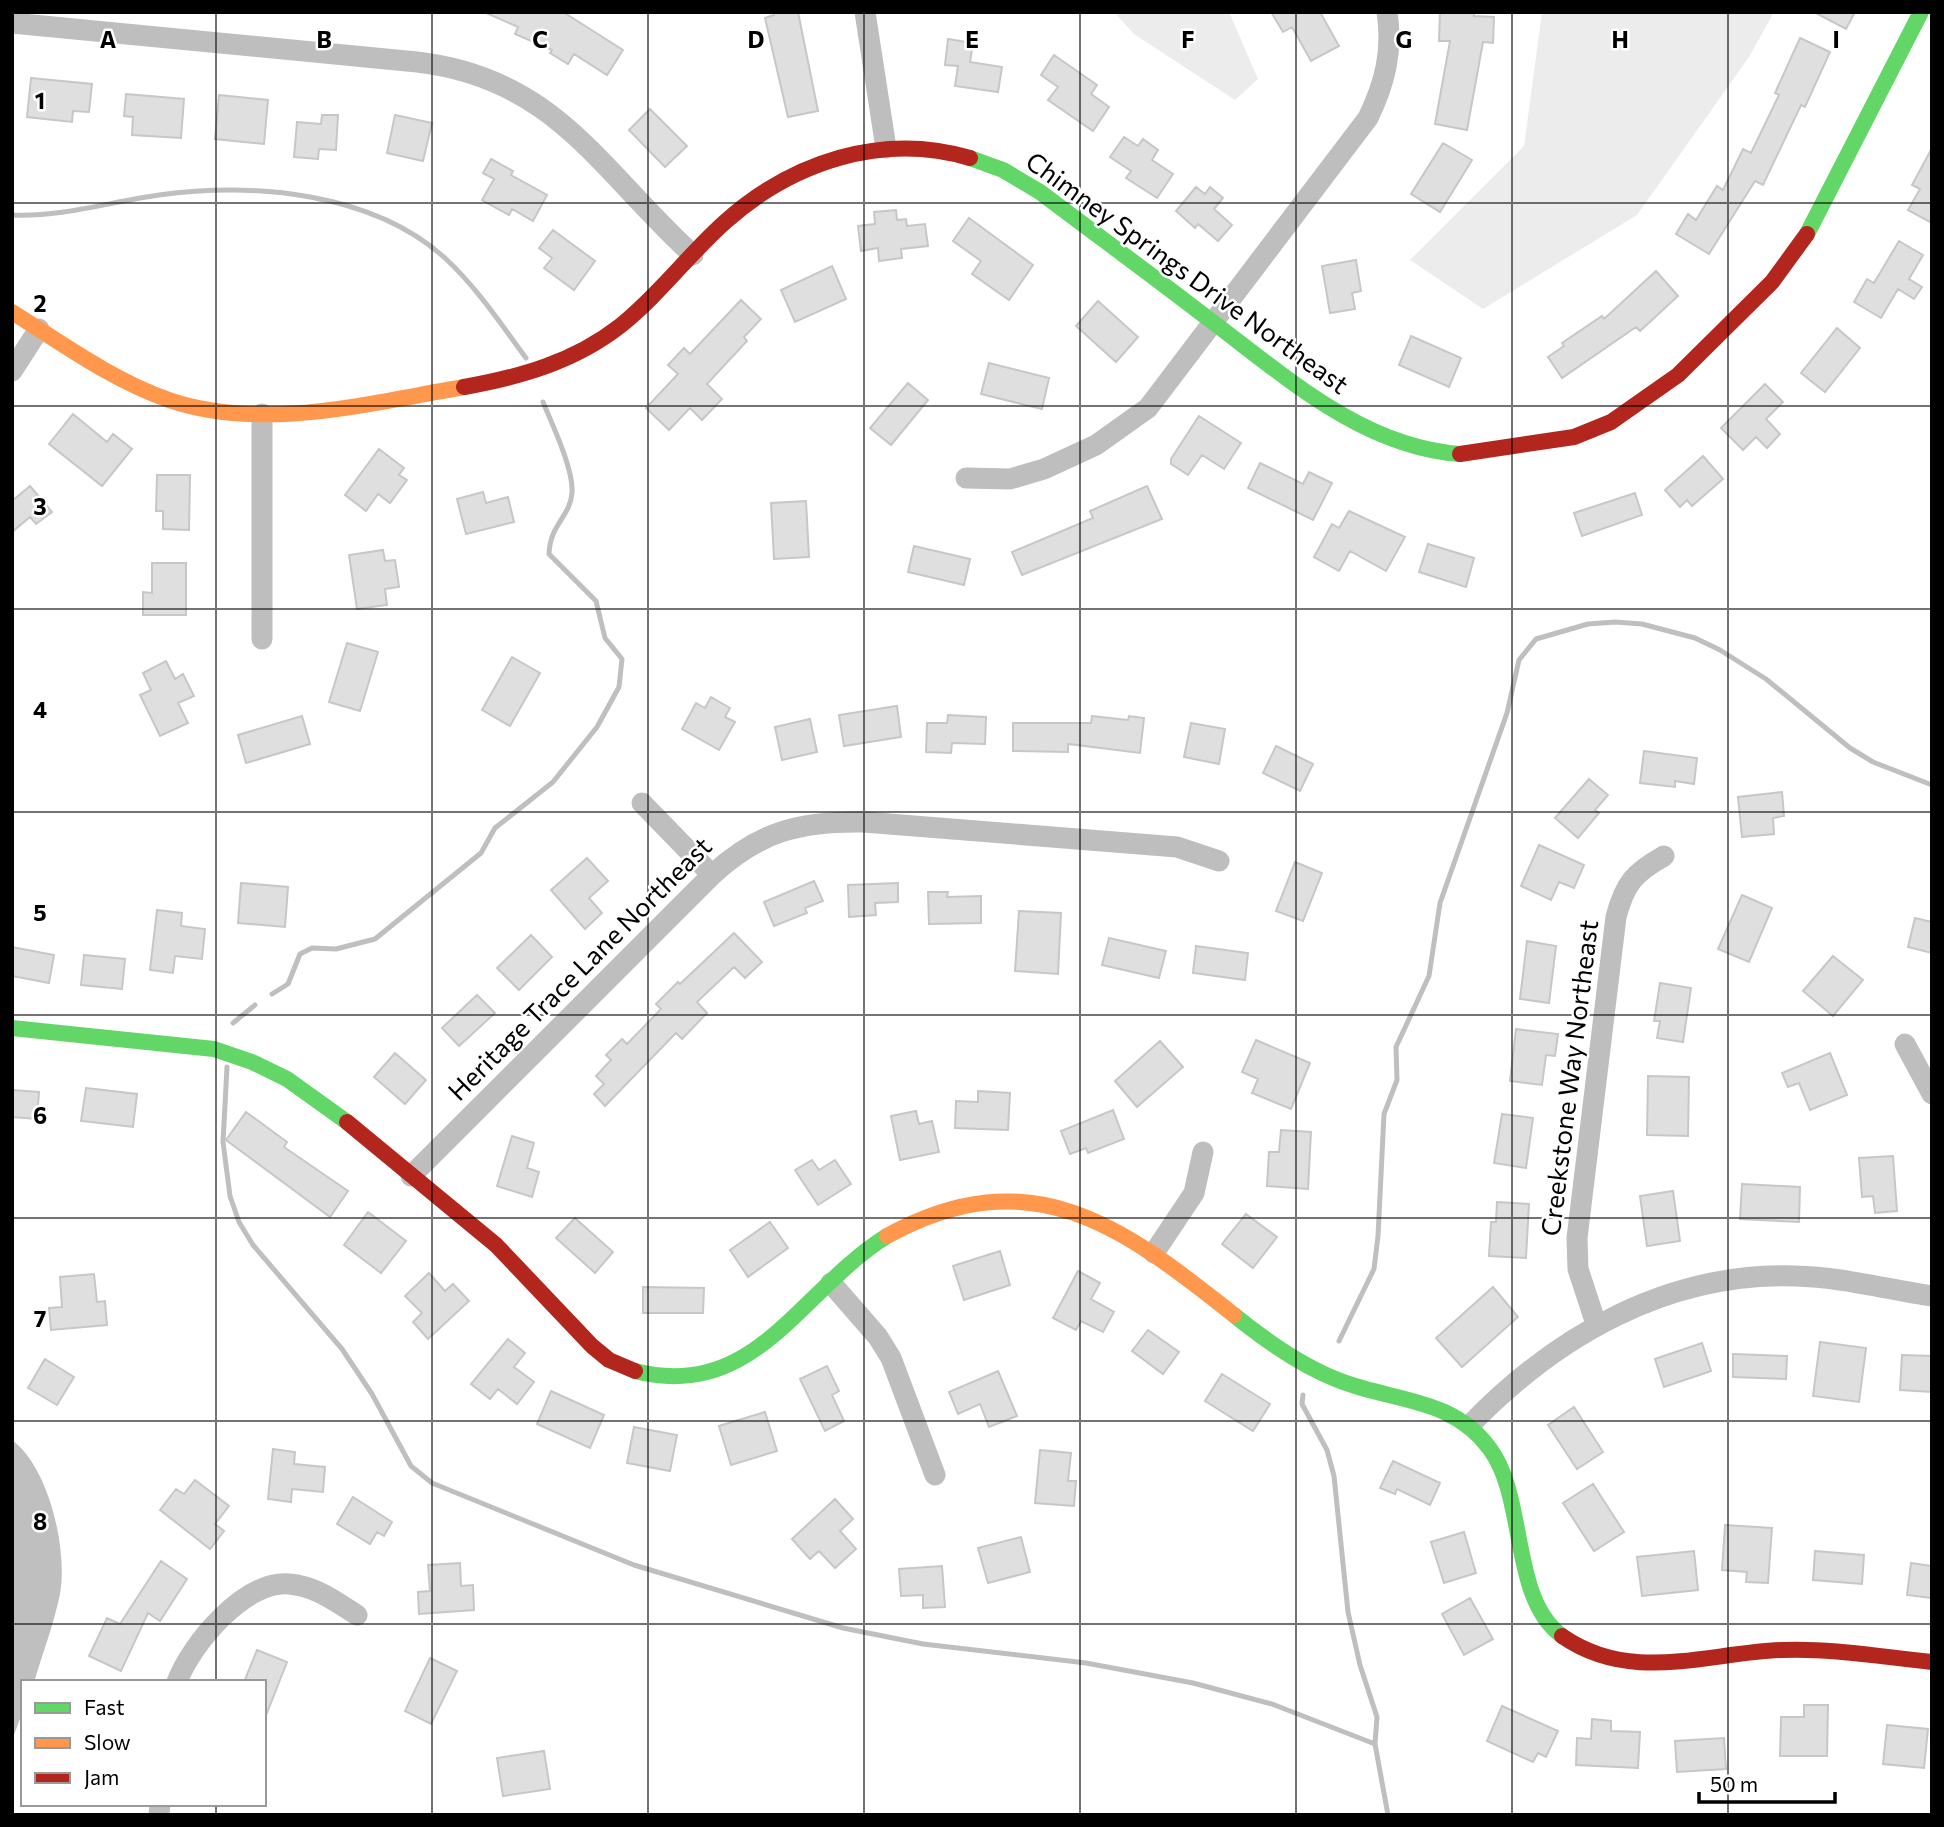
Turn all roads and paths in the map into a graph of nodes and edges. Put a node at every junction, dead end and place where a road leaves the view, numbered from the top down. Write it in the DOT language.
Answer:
graph roads {
  1 [pos="865,12"];
  2 [pos="1387,12"];
  3 [pos="1921,12"];
  4 [pos="12,23"];
  5 [pos="886,148"];
  6 [pos="692,255"];
  7 [pos="12,312"];
  8 [pos="1214,322"];
  9 [pos="39,329"];
  10 [pos="12,372"];
  11 [pos="262,414"];
  12 [pos="966,478"];
  13 [pos="262,639"];
  14 [pos="642,803"];
  15 [pos="1664,856"];
  16 [pos="1219,862"];
  17 [pos="712,875"];
  18 [pos="12,1028"];
  19 [pos="1905,1044"];
  20 [pos="1932,1094"];
  21 [pos="1203,1152"];
  22 [pos="411,1176"];
  23 [pos="1154,1253"];
  24 [pos="831,1283"];
  25 [pos="1932,1296"];
  26 [pos="1596,1324"];
  27 [pos="1470,1425"];
  28 [pos="935,1475"];
  29 [pos="357,1615"];
  30 [pos="1932,1662"];
  31 [pos="178,1680"];
  1 -- 5 [label="street"];
  2 -- 8 [label="street"];
  3 -- 8 [label="street, Chimney Springs Drive Northeast"];
  4 -- 6 [label="street"];
  5 -- 6 [label="street, Chimney Springs Drive Northeast"];
  5 -- 8 [label="street, Chimney Springs Drive Northeast"];
  6 -- 11 [label="street, Chimney Springs Drive Northeast"];
  7 -- 9 [label="street, Chimney Springs Drive Northeast"];
  8 -- 12 [label="street"];
  9 -- 10 [label="street"];
  9 -- 11 [label="street, Chimney Springs Drive Northeast"];
  11 -- 13 [label="street"];
  14 -- 17 [label="street"];
  15 -- 26 [label="street, Creekstone Way Northeast"];
  16 -- 17 [label="street, Heritage Trace Lane Northeast"];
  17 -- 22 [label="street, Heritage Trace Lane Northeast"];
  18 -- 22 [label="street"];
  19 -- 20 [label="street"];
  21 -- 23 [label="street"];
  22 -- 24 [label="street"];
  23 -- 24 [label="street"];
  23 -- 27 [label="street"];
  24 -- 28 [label="street"];
  25 -- 26 [label="street"];
  26 -- 27 [label="street"];
  27 -- 30 [label="street"];
  29 -- 31 [label="street"];
}
